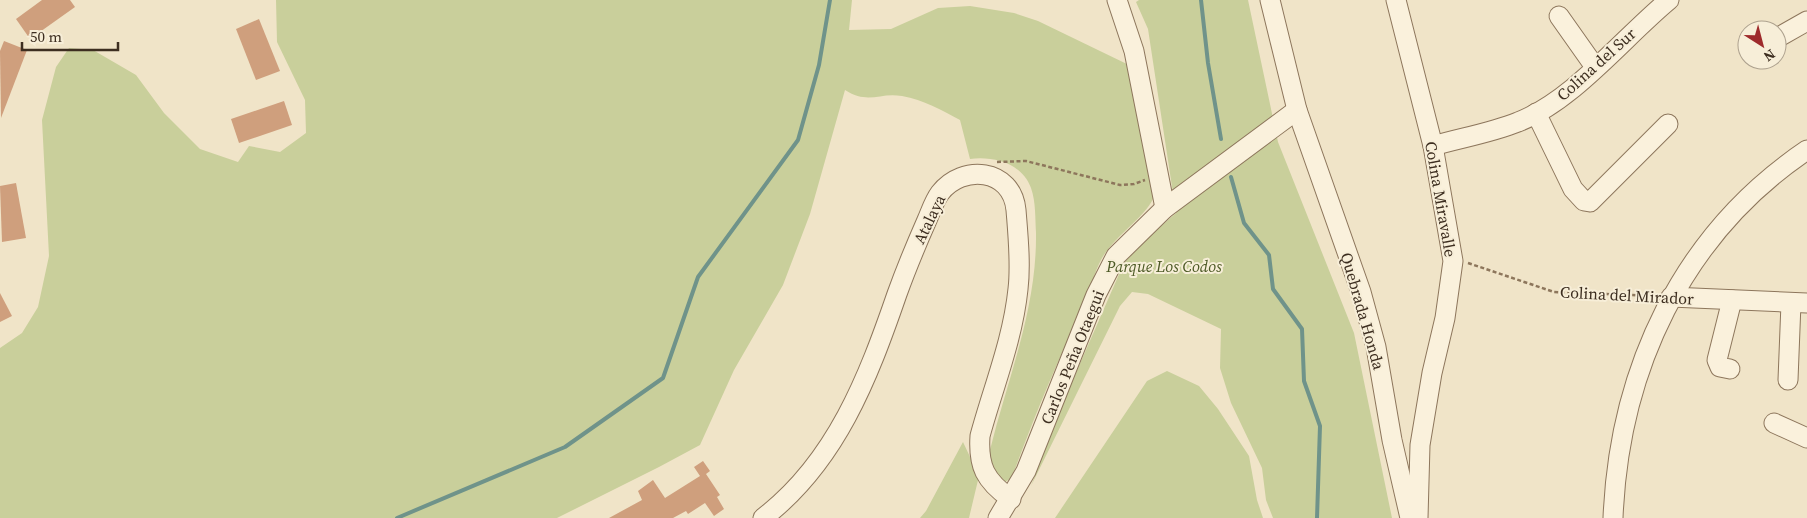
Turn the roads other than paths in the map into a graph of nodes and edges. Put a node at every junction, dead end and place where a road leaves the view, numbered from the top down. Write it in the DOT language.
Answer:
graph roads {
  1 [pos="1116,0"];
  2 [pos="1270,0"];
  3 [pos="1396,0"];
  4 [pos="1658,3"];
  5 [pos="1559,16"];
  6 [pos="1807,21"];
  7 [pos="1787,32"];
  8 [pos="1595,67"];
  9 [pos="1297,110"];
  10 [pos="1536,113"];
  11 [pos="1668,124"];
  12 [pos="1433,146"];
  13 [pos="1807,150"];
  14 [pos="1165,208"];
  15 [pos="1671,297"];
  16 [pos="1732,300"];
  17 [pos="1799,303"];
  18 [pos="1730,369"];
  19 [pos="1788,380"];
  20 [pos="1774,423"];
  21 [pos="1807,438"];
  22 [pos="1011,499"];
  23 [pos="763,518"];
  24 [pos="998,518"];
  25 [pos="1410,518"];
  26 [pos="1418,518"];
  27 [pos="1613,518"];
  1 -- 14 [label="street"];
  2 -- 9 [label="street"];
  3 -- 12 [label="street, Colina Miravalle"];
  4 -- 8 [label="street, Colina del Sur"];
  5 -- 8 [label="street"];
  6 -- 7 [label="street"];
  8 -- 10 [label="street, Colina del Sur"];
  9 -- 14 [label="street, Carlos Peña Otaegui"];
  9 -- 25 [label="street, Quebrada Honda"];
  10 -- 11 [label="street"];
  10 -- 12 [label="street, Colina del Sur"];
  12 -- 26 [label="street, Colina Miravalle"];
  13 -- 15 [label="street"];
  14 -- 22 [label="street, Carlos Peña Otaegui"];
  15 -- 16 [label="street, Colina del Mirador"];
  15 -- 27 [label="street"];
  16 -- 17 [label="street, Colina del Mirador"];
  16 -- 18 [label="street"];
  17 -- 19 [label="street"];
  20 -- 21 [label="street"];
  22 -- 23 [label="street, Atalaya"];
  22 -- 24 [label="street, Carlos Peña Otaegui"];
}
